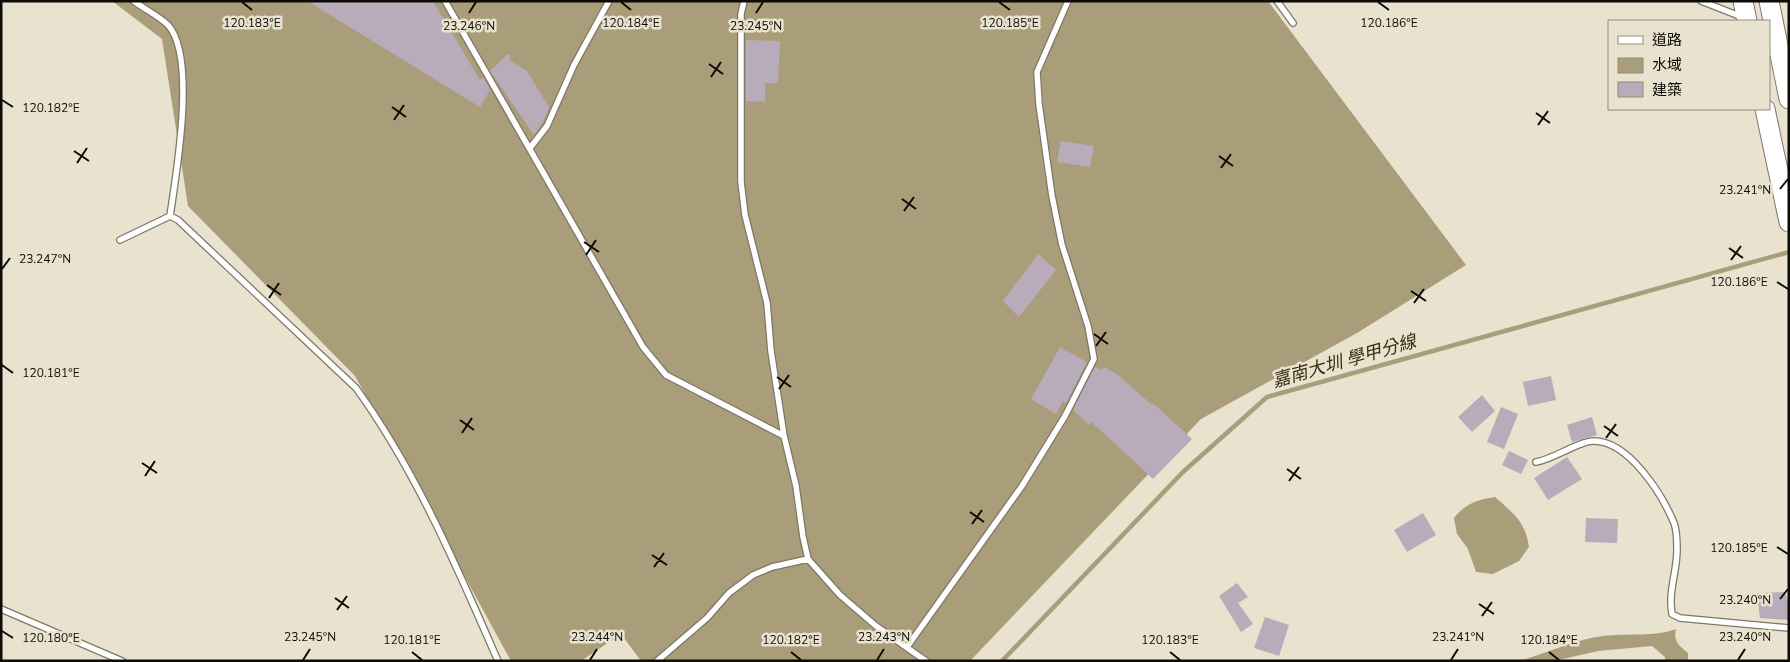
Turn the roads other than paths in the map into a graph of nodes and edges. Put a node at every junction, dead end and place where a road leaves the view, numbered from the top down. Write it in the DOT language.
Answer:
graph roads {
  1 [pos="134,1"];
  2 [pos="446,1"];
  3 [pos="609,1"];
  4 [pos="744,1"];
  5 [pos="1068,1"];
  6 [pos="1277,1"];
  7 [pos="1701,1"];
  8 [pos="1769,1"];
  9 [pos="1745,14"];
  10 [pos="1293,23"];
  11 [pos="1789,99"];
  12 [pos="1765,110"];
  13 [pos="530,148"];
  14 [pos="170,216"];
  15 [pos="1789,222"];
  16 [pos="120,240"];
  17 [pos="784,436"];
  18 [pos="1536,462"];
  19 [pos="808,559"];
  20 [pos="1,609"];
  21 [pos="1789,628"];
  22 [pos="907,647"];
  23 [pos="122,661"];
  24 [pos="498,661"];
  25 [pos="657,661"];
  26 [pos="926,661"];
  1 -- 14 [label="lane"];
  2 -- 13 [label="lane"];
  3 -- 13 [label="lane"];
  4 -- 17 [label="lane"];
  5 -- 22 [label="lane"];
  6 -- 10 [label="lane"];
  7 -- 9 [label="lane"];
  8 -- 11 [label="main road"];
  12 -- 15 [label="main road"];
  13 -- 17 [label="lane"];
  14 -- 16 [label="lane"];
  14 -- 24 [label="lane"];
  17 -- 19 [label="lane"];
  18 -- 21 [label="lane"];
  19 -- 22 [label="lane"];
  19 -- 25 [label="lane"];
  20 -- 23 [label="lane"];
  22 -- 26 [label="lane"];
}
